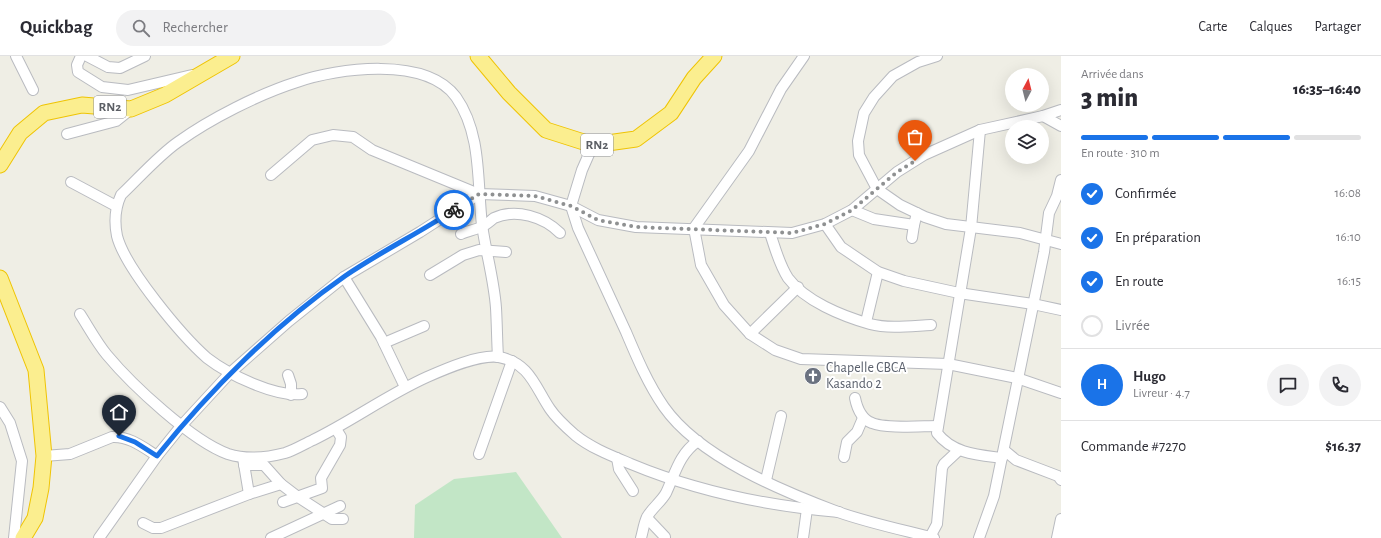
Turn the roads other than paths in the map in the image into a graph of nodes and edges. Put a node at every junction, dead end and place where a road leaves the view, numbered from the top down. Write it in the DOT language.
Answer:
graph roads {
  1 [pos="16,56"];
  2 [pos="81,56"];
  3 [pos="87,56"];
  4 [pos="145,56"];
  5 [pos="232,56"];
  6 [pos="478,56"];
  7 [pos="714,56"];
  8 [pos="804,56"];
  9 [pos="937,56"];
  10 [pos="204,71"];
  11 [pos="33,90"];
  12 [pos="131,109"];
  13 [pos="1061,110"];
  14 [pos="1043,116"];
  15 [pos="1061,126"];
  16 [pos="980,130"];
  17 [pos="68,134"];
  18 [pos="594,145"];
  19 [pos="0,165"];
  20 [pos="271,174"];
  21 [pos="1061,180"];
  22 [pos="72,182"];
  23 [pos="877,189"];
  24 [pos="479,194"];
  25 [pos="116,206"];
  26 [pos="571,206"];
  27 [pos="852,210"];
  28 [pos="917,213"];
  29 [pos="825,224"];
  30 [pos="914,225"];
  31 [pos="483,226"];
  32 [pos="694,228"];
  33 [pos="971,228"];
  34 [pos="560,233"];
  35 [pos="770,233"];
  36 [pos="461,234"];
  37 [pos="912,238"];
  38 [pos="1046,240"];
  39 [pos="1061,244"];
  40 [pos="486,249"];
  41 [pos="506,252"];
  42 [pos="878,272"];
  43 [pos="430,275"];
  44 [pos="344,277"];
  45 [pos="0,278"];
  46 [pos="798,287"];
  47 [pos="959,293"];
  48 [pos="1033,304"];
  49 [pos="1061,310"];
  50 [pos="80,314"];
  51 [pos="866,322"];
  52 [pos="931,325"];
  53 [pos="424,326"];
  54 [pos="750,334"];
  55 [pos="384,343"];
  56 [pos="498,357"];
  57 [pos="512,361"];
  58 [pos="948,364"];
  59 [pos="230,373"];
  60 [pos="288,375"];
  61 [pos="1018,378"];
  62 [pos="405,387"];
  63 [pos="1061,393"];
  64 [pos="302,394"];
  65 [pos="291,395"];
  66 [pos="855,398"];
  67 [pos="0,407"];
  68 [pos="781,416"];
  69 [pos="863,418"];
  70 [pos="182,425"];
  71 [pos="938,426"];
  72 [pos="336,429"];
  73 [pos="698,441"];
  74 [pos="959,450"];
  75 [pos="479,454"];
  76 [pos="1003,454"];
  77 [pos="44,456"];
  78 [pos="157,456"];
  79 [pos="844,457"];
  80 [pos="617,458"];
  81 [pos="243,460"];
  82 [pos="670,479"];
  83 [pos="766,480"];
  84 [pos="1061,480"];
  85 [pos="281,484"];
  86 [pos="633,491"];
  87 [pos="249,494"];
  88 [pos="298,497"];
  89 [pos="283,502"];
  90 [pos="340,506"];
  91 [pos="807,509"];
  92 [pos="839,512"];
  93 [pos="324,514"];
  94 [pos="646,518"];
  95 [pos="343,519"];
  96 [pos="1061,519"];
  97 [pos="143,523"];
  98 [pos="665,537"];
  99 [pos="932,537"];
  100 [pos="14,538"];
  101 [pos="23,538"];
  102 [pos="98,538"];
  103 [pos="271,538"];
  104 [pos="641,538"];
  105 [pos="803,538"];
  106 [pos="979,538"];
  107 [pos="1056,538"];
  1 -- 11 [label="street"];
  2 -- 10 [label="street"];
  3 -- 4 [label="street"];
  5 -- 10 [label="highway, RN2"];
  6 -- 18 [label="highway, RN2"];
  7 -- 18 [label="highway, RN2"];
  8 -- 32 [label="street"];
  9 -- 23 [label="street"];
  10 -- 12 [label="highway, RN2"];
  12 -- 17 [label="street"];
  12 -- 19 [label="highway, RN2"];
  13 -- 14 [label="street"];
  14 -- 15 [label="street"];
  14 -- 16 [label="street"];
  16 -- 23 [label="street"];
  16 -- 33 [label="street"];
  18 -- 26 [label="street"];
  20 -- 24 [label="street"];
  21 -- 38 [label="street"];
  22 -- 25 [label="street"];
  23 -- 27 [label="street"];
  23 -- 28 [label="street"];
  24 -- 25 [label="street"];
  24 -- 26 [label="street"];
  24 -- 31 [label="street"];
  24 -- 44 [label="street"];
  25 -- 59 [label="street"];
  26 -- 32 [label="street"];
  26 -- 73 [label="street"];
  27 -- 29 [label="street"];
  27 -- 30 [label="street"];
  28 -- 30 [label="street"];
  28 -- 33 [label="street"];
  29 -- 35 [label="street"];
  29 -- 42 [label="street"];
  30 -- 37 [label="street"];
  31 -- 34 [label="street"];
  31 -- 36 [label="street"];
  31 -- 40 [label="street"];
  32 -- 35 [label="street"];
  32 -- 54 [label="street"];
  33 -- 38 [label="street"];
  33 -- 47 [label="street"];
  35 -- 46 [label="street"];
  38 -- 39 [label="street"];
  38 -- 48 [label="street"];
  40 -- 41 [label="street"];
  40 -- 43 [label="street"];
  40 -- 56 [label="street"];
  42 -- 47 [label="street"];
  42 -- 51 [label="street"];
  44 -- 55 [label="street"];
  44 -- 59 [label="street"];
  45 -- 77 [label="highway"];
  46 -- 51 [label="street"];
  46 -- 54 [label="street"];
  47 -- 48 [label="street"];
  47 -- 58 [label="street"];
  48 -- 49 [label="street"];
  48 -- 61 [label="street"];
  50 -- 70 [label="street"];
  51 -- 52 [label="street"];
  53 -- 55 [label="street"];
  54 -- 58 [label="street"];
  55 -- 62 [label="street"];
  56 -- 57 [label="street"];
  56 -- 62 [label="street"];
  57 -- 75 [label="street"];
  57 -- 80 [label="street"];
  58 -- 61 [label="street"];
  58 -- 71 [label="street"];
  59 -- 65 [label="street"];
  59 -- 70 [label="street"];
  60 -- 65 [label="street"];
  61 -- 63 [label="street"];
  61 -- 76 [label="street"];
  62 -- 72 [label="street"];
  64 -- 65 [label="street"];
  66 -- 69 [label="street"];
  67 -- 100 [label="street"];
  68 -- 83 [label="street"];
  69 -- 71 [label="street"];
  69 -- 79 [label="street"];
  70 -- 78 [label="street"];
  70 -- 81 [label="street"];
  71 -- 74 [label="street"];
  72 -- 81 [label="street"];
  72 -- 88 [label="street"];
  73 -- 82 [label="street"];
  73 -- 83 [label="street"];
  74 -- 76 [label="street"];
  74 -- 99 [label="street"];
  76 -- 84 [label="street"];
  76 -- 106 [label="street"];
  77 -- 78 [label="street"];
  77 -- 101 [label="highway"];
  78 -- 102 [label="street"];
  80 -- 82 [label="street"];
  80 -- 86 [label="street"];
  81 -- 85 [label="street"];
  81 -- 87 [label="street"];
  82 -- 91 [label="street"];
  82 -- 94 [label="street"];
  83 -- 92 [label="street"];
  85 -- 87 [label="street"];
  85 -- 88 [label="street"];
  87 -- 97 [label="street"];
  88 -- 89 [label="street"];
  88 -- 93 [label="street"];
  90 -- 93 [label="street"];
  91 -- 92 [label="street"];
  91 -- 105 [label="street"];
  92 -- 99 [label="street"];
  93 -- 95 [label="street"];
  93 -- 103 [label="street"];
  94 -- 98 [label="street"];
  94 -- 104 [label="street"];
  96 -- 107 [label="street"];
}
